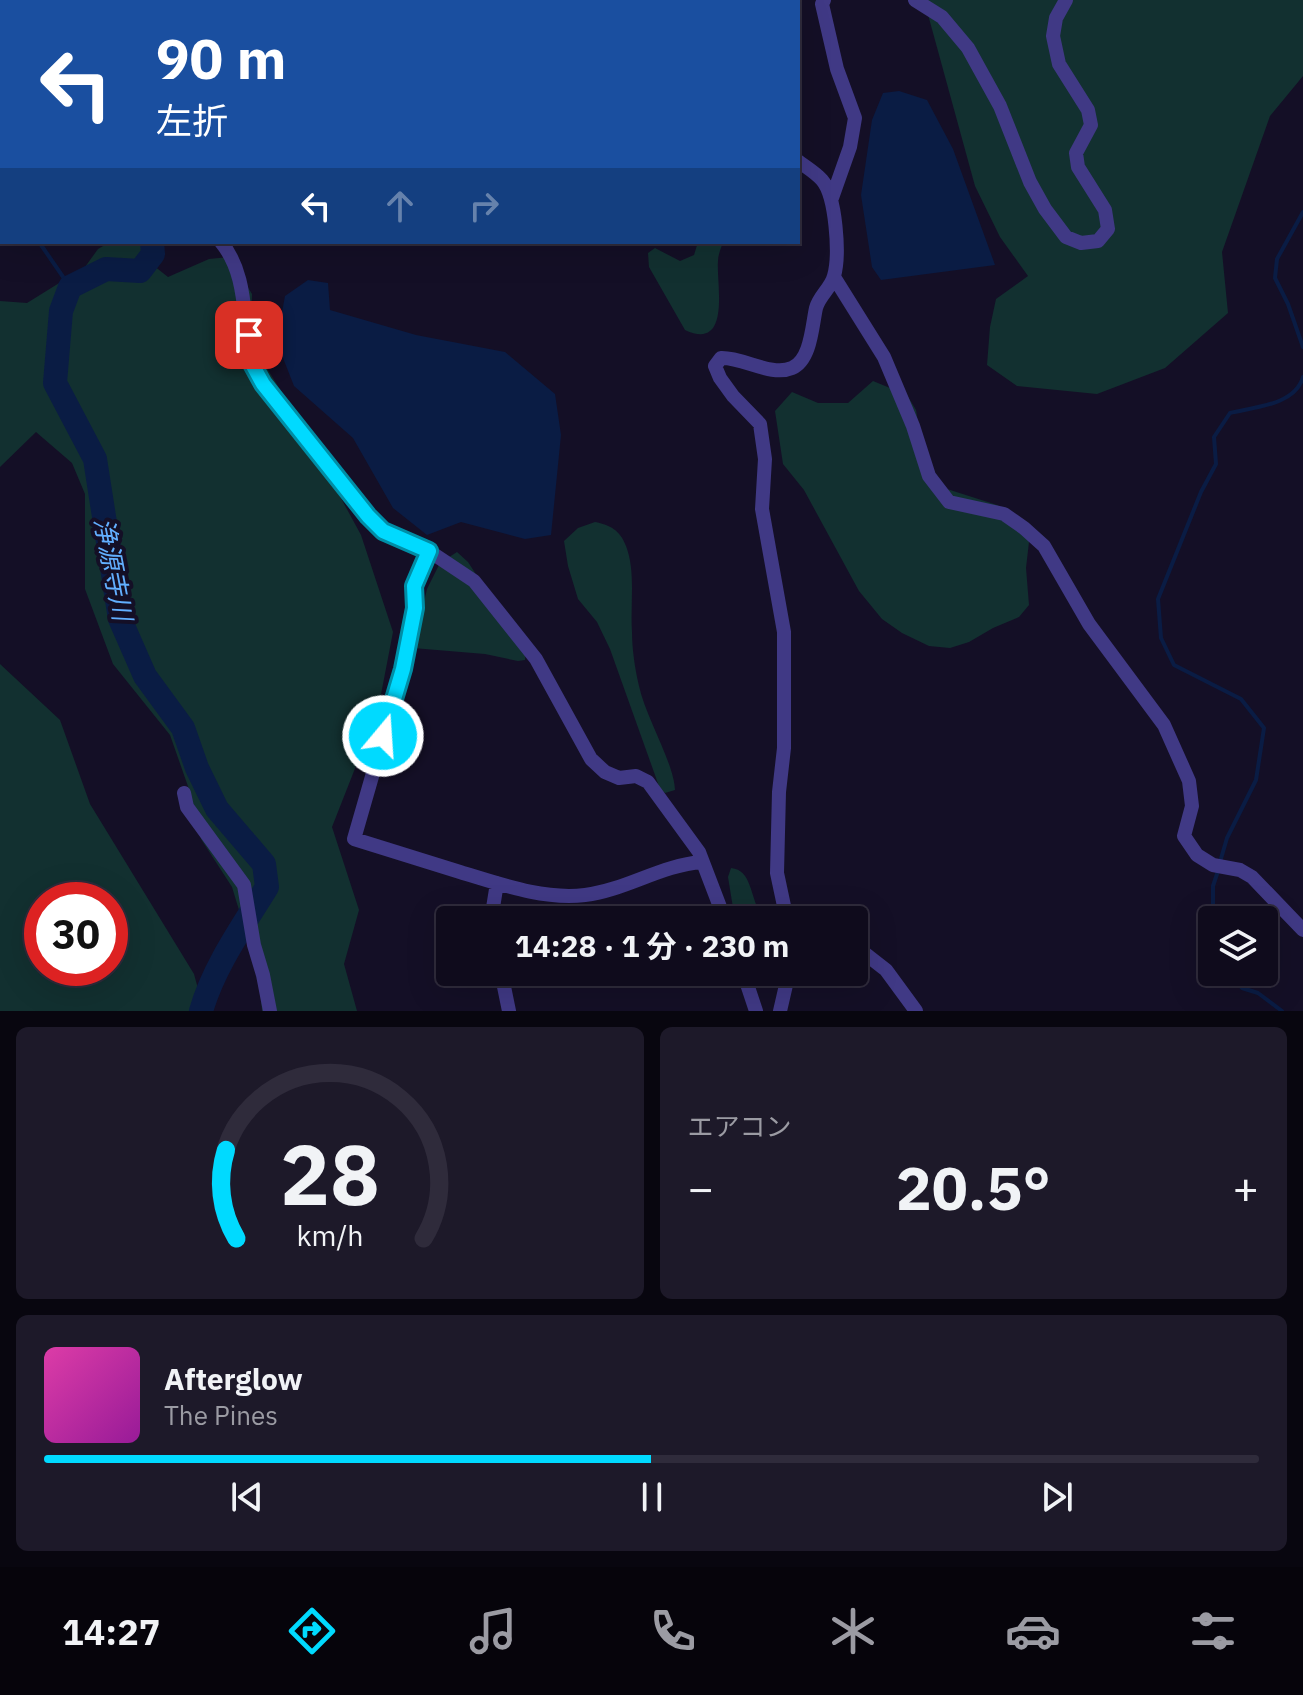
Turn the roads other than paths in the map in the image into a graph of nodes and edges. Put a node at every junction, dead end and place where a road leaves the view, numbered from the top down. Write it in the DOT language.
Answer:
graph roads {
  1 [pos="824,0"];
  2 [pos="915,0"];
  3 [pos="1066,0"];
  4 [pos="800,163"];
  5 [pos="832,198"];
  6 [pos="223,244"];
  7 [pos="834,277"];
  8 [pos="429,551"];
  9 [pos="184,793"];
  10 [pos="702,862"];
  11 [pos="497,883"];
  12 [pos="493,906"];
  13 [pos="719,906"];
  14 [pos="784,906"];
  15 [pos="1303,930"];
  16 [pos="868,956"];
  17 [pos="504,986"];
  18 [pos="748,986"];
  19 [pos="786,986"];
  20 [pos="270,1011"];
  21 [pos="509,1011"];
  22 [pos="756,1011"];
  23 [pos="780,1011"];
  24 [pos="916,1011"];
  1 -- 5 [label="street"];
  2 -- 3 [label="street"];
  4 -- 5 [label="street"];
  5 -- 7 [label="street"];
  6 -- 8 [label="street"];
  7 -- 14 [label="street"];
  7 -- 15 [label="street"];
  8 -- 10 [label="street"];
  8 -- 11 [label="street"];
  9 -- 20 [label="street"];
  10 -- 11 [label="street"];
  10 -- 13 [label="street"];
  11 -- 12 [label="street"];
  16 -- 24 [label="street"];
  17 -- 21 [label="street"];
  18 -- 22 [label="street"];
  19 -- 23 [label="street"];
}
